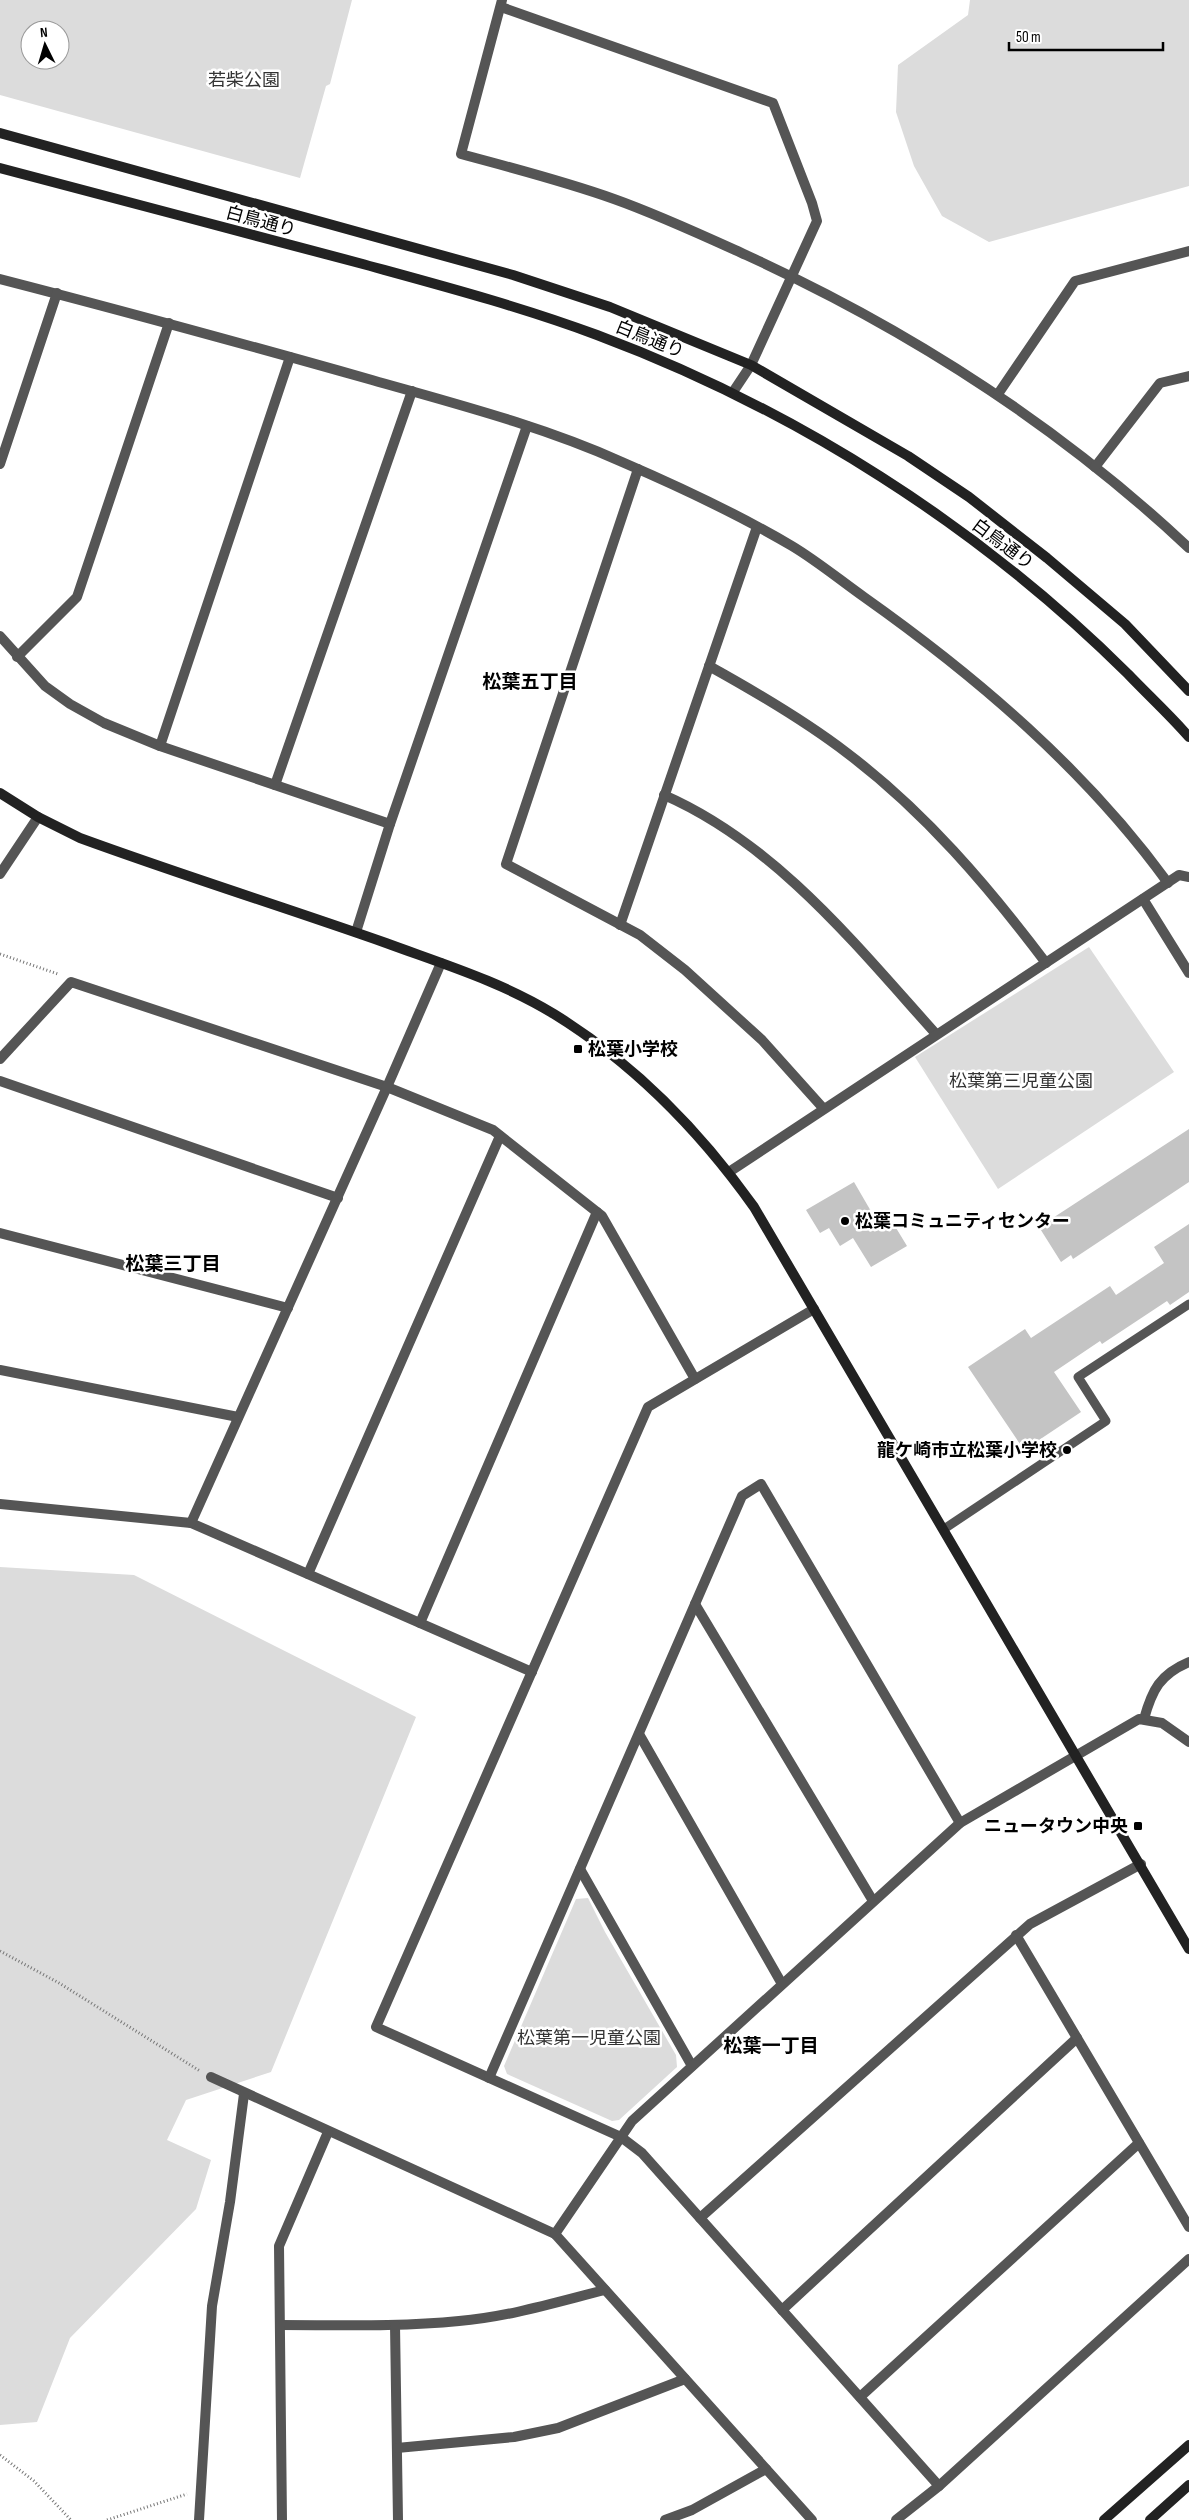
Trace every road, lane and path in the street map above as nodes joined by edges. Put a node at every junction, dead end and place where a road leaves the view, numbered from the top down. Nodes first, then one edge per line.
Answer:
1 (501, 3) edge
2 (0, 133) edge
3 (0, 168) edge
4 (1189, 251) edge
5 (793, 276) junction
6 (0, 279) edge
7 (57, 293) junction
8 (169, 323) junction
9 (290, 357) junction
10 (751, 365) junction
11 (1189, 376) edge
12 (412, 391) junction
13 (734, 392) junction
14 (998, 394) junction
15 (527, 426) junction
16 (0, 464) edge
17 (1095, 467) junction
18 (638, 469) junction
19 (757, 527) junction
20 (1188, 546) edge
21 (0, 636) edge
22 (17, 657) junction
23 (709, 666) junction
24 (1189, 691) edge
25 (1189, 737) edge
26 (160, 746) junction
27 (275, 785) junction
28 (0, 793) edge
29 (664, 795) junction
30 (38, 817) junction
31 (390, 824) junction
32 (0, 874) edge
33 (1189, 877) edge
34 (1168, 883) junction
35 (1143, 899) junction
36 (620, 924) junction
37 (356, 932) junction
38 (0, 954) edge
39 (441, 963) junction
40 (1046, 963) junction
41 (1189, 973) edge
42 (71, 982) junction
43 (936, 1034) junction
44 (0, 1059) edge
45 (0, 1081) edge
46 (387, 1088) junction
47 (822, 1108) junction
48 (500, 1136) junction
49 (729, 1172) junction
50 (338, 1198) junction
51 (597, 1212) junction
52 (0, 1233) edge
53 (1189, 1304) edge
54 (288, 1308) junction
55 (814, 1309) junction
56 (0, 1370) edge
57 (695, 1379) junction
58 (238, 1417) junction
59 (0, 1504) edge
60 (191, 1523) junction
61 (944, 1529) junction
62 (308, 1574) junction
63 (695, 1604) junction
64 (420, 1623) junction
65 (1189, 1662) edge
66 (532, 1672) junction
67 (1144, 1719) junction
68 (639, 1734) junction
69 (1189, 1742) edge
70 (1077, 1754) junction
71 (960, 1822) junction
72 (1141, 1864) junction
73 (580, 1869) junction
74 (873, 1901) junction
75 (1016, 1935) junction
76 (1189, 1949) edge
77 (0, 1951) edge
78 (782, 1984) junction
79 (1077, 2038) junction
80 (692, 2066) junction
81 (211, 2077) joint
82 (489, 2078) junction
83 (244, 2094) junction
84 (328, 2132) junction
85 (621, 2137) junction
86 (1139, 2143) junction
87 (700, 2218) junction
88 (1189, 2227) edge
89 (555, 2234) junction
90 (1189, 2259) edge
91 (605, 2290) junction
92 (782, 2310) junction
93 (280, 2324) junction
94 (394, 2325) junction
95 (685, 2379) junction
96 (860, 2397) junction
97 (1189, 2445) edge
98 (397, 2448) junction
99 (0, 2454) edge
100 (766, 2469) junction
101 (1189, 2485) edge
102 (939, 2486) junction
103 (200, 2490) junction
104 (71, 2520) edge
105 (107, 2520) edge
106 (199, 2520) edge
107 (282, 2520) edge
108 (398, 2520) edge
109 (665, 2520) edge
110 (812, 2520) edge
111 (896, 2520) edge
112 (1104, 2520) edge
113 (1150, 2520) edge

1 - 5 street
1 - 5 street
2 - 10 main road, 白鳥通り
3 - 13 main road, 白鳥通り
4 - 14 street
5 - 10 street
5 - 14 street
6 - 7 street
7 - 8 street
7 - 16 street
8 - 9 street
8 - 22 street
9 - 12 street
9 - 26 street
10 - 13 street
10 - 24 main road, 白鳥通り
11 - 17 street
12 - 15 street
12 - 27 street
13 - 25 main road, 白鳥通り
14 - 17 street
15 - 18 street
15 - 31 street
17 - 20 street
18 - 19 street
18 - 36 street
19 - 23 street
19 - 34 street
21 - 22 street
22 - 26 street
23 - 29 street
23 - 40 street
26 - 27 street
27 - 31 street
28 - 30 main road
29 - 36 street
29 - 43 street
30 - 32 street
30 - 37 main road
31 - 37 street
33 - 34 street
34 - 35 street
35 - 40 street
35 - 41 street
36 - 47 street
37 - 39 main road
38 - 42 path
39 - 46 street
39 - 49 main road
40 - 43 street
42 - 44 street
42 - 46 street
43 - 47 street
45 - 50 street
46 - 48 street
46 - 50 street
47 - 49 street
48 - 51 street
48 - 62 street
49 - 55 main road
50 - 54 street
51 - 57 street
51 - 64 street
52 - 54 street
53 - 61 lane
54 - 58 street
55 - 57 street
55 - 61 main road
56 - 58 street
57 - 66 street
58 - 60 street
59 - 60 street
60 - 62 street
61 - 70 main road
62 - 64 street
63 - 68 street
63 - 71 street
63 - 74 street
64 - 66 street
65 - 67 street
66 - 82 street
67 - 69 street
67 - 70 street
68 - 73 street
68 - 78 street
70 - 71 street
70 - 72 main road
71 - 74 street
72 - 75 street
72 - 76 main road
73 - 80 street
73 - 82 street
74 - 78 street
75 - 79 street
75 - 87 street
77 - 81 path
78 - 80 street
79 - 86 street
79 - 92 street
80 - 85 street
81 - 83 street
82 - 85 street
83 - 84 street
83 - 103 street
84 - 89 street
84 - 93 street
85 - 87 street
85 - 89 street
86 - 88 street
86 - 96 street
87 - 92 street
89 - 91 street
90 - 102 street
91 - 94 street
91 - 95 street
92 - 96 street
93 - 94 street
93 - 107 street
94 - 98 street
95 - 98 street
95 - 100 street
96 - 102 street
97 - 112 main road
98 - 108 street
99 - 104 path
100 - 109 street
100 - 110 street
101 - 113 main road
102 - 111 street
103 - 105 path
103 - 106 street

